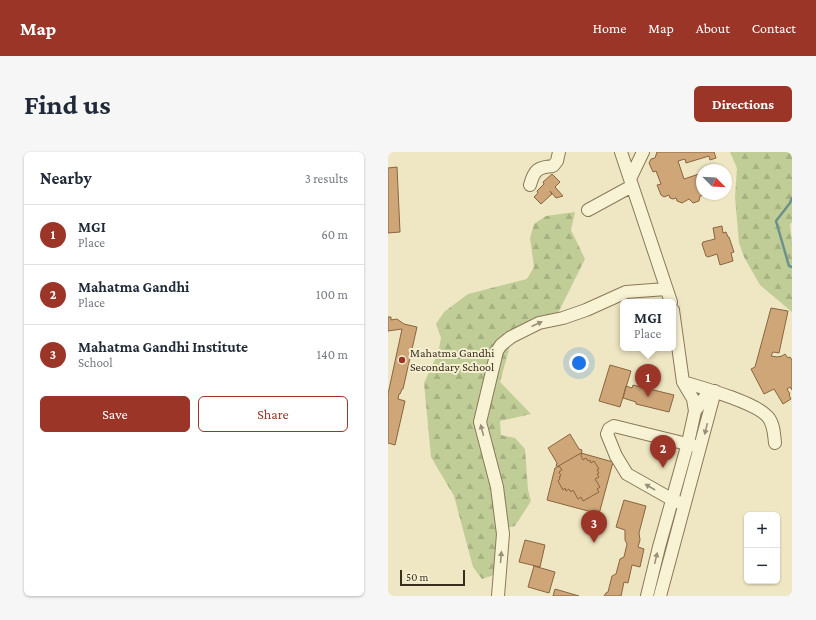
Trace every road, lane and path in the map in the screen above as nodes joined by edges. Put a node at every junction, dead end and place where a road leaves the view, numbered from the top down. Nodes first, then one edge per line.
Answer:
1 (559, 152) edge
2 (621, 152) edge
3 (643, 152) edge
4 (631, 182) junction
5 (530, 184) dead end
6 (588, 210) dead end
7 (666, 288) junction
8 (670, 299) edge
9 (676, 332) edge
10 (683, 382) junction
11 (715, 391) junction
12 (695, 411) junction
13 (775, 442) dead end
14 (688, 443) junction
15 (701, 448) junction
16 (673, 500) junction
17 (685, 504) junction
18 (498, 596) edge
19 (647, 596) edge
20 (660, 596) edge

1 - 5 lane
2 - 4 lane
3 - 4 lane
4 - 6 lane
4 - 7 lane
7 - 8 lane
18 -> 7 lane
9 - 10 lane
10 - 11 lane
10 - 12 lane
11 - 12 lane
11 - 13 lane
11 -> 15 lane
12 - 14 lane
14 - 15 lane
14 - 16 lane
16 -> 14 lane
15 - 17 lane
16 - 17 lane
19 -> 16 lane
17 - 20 lane

